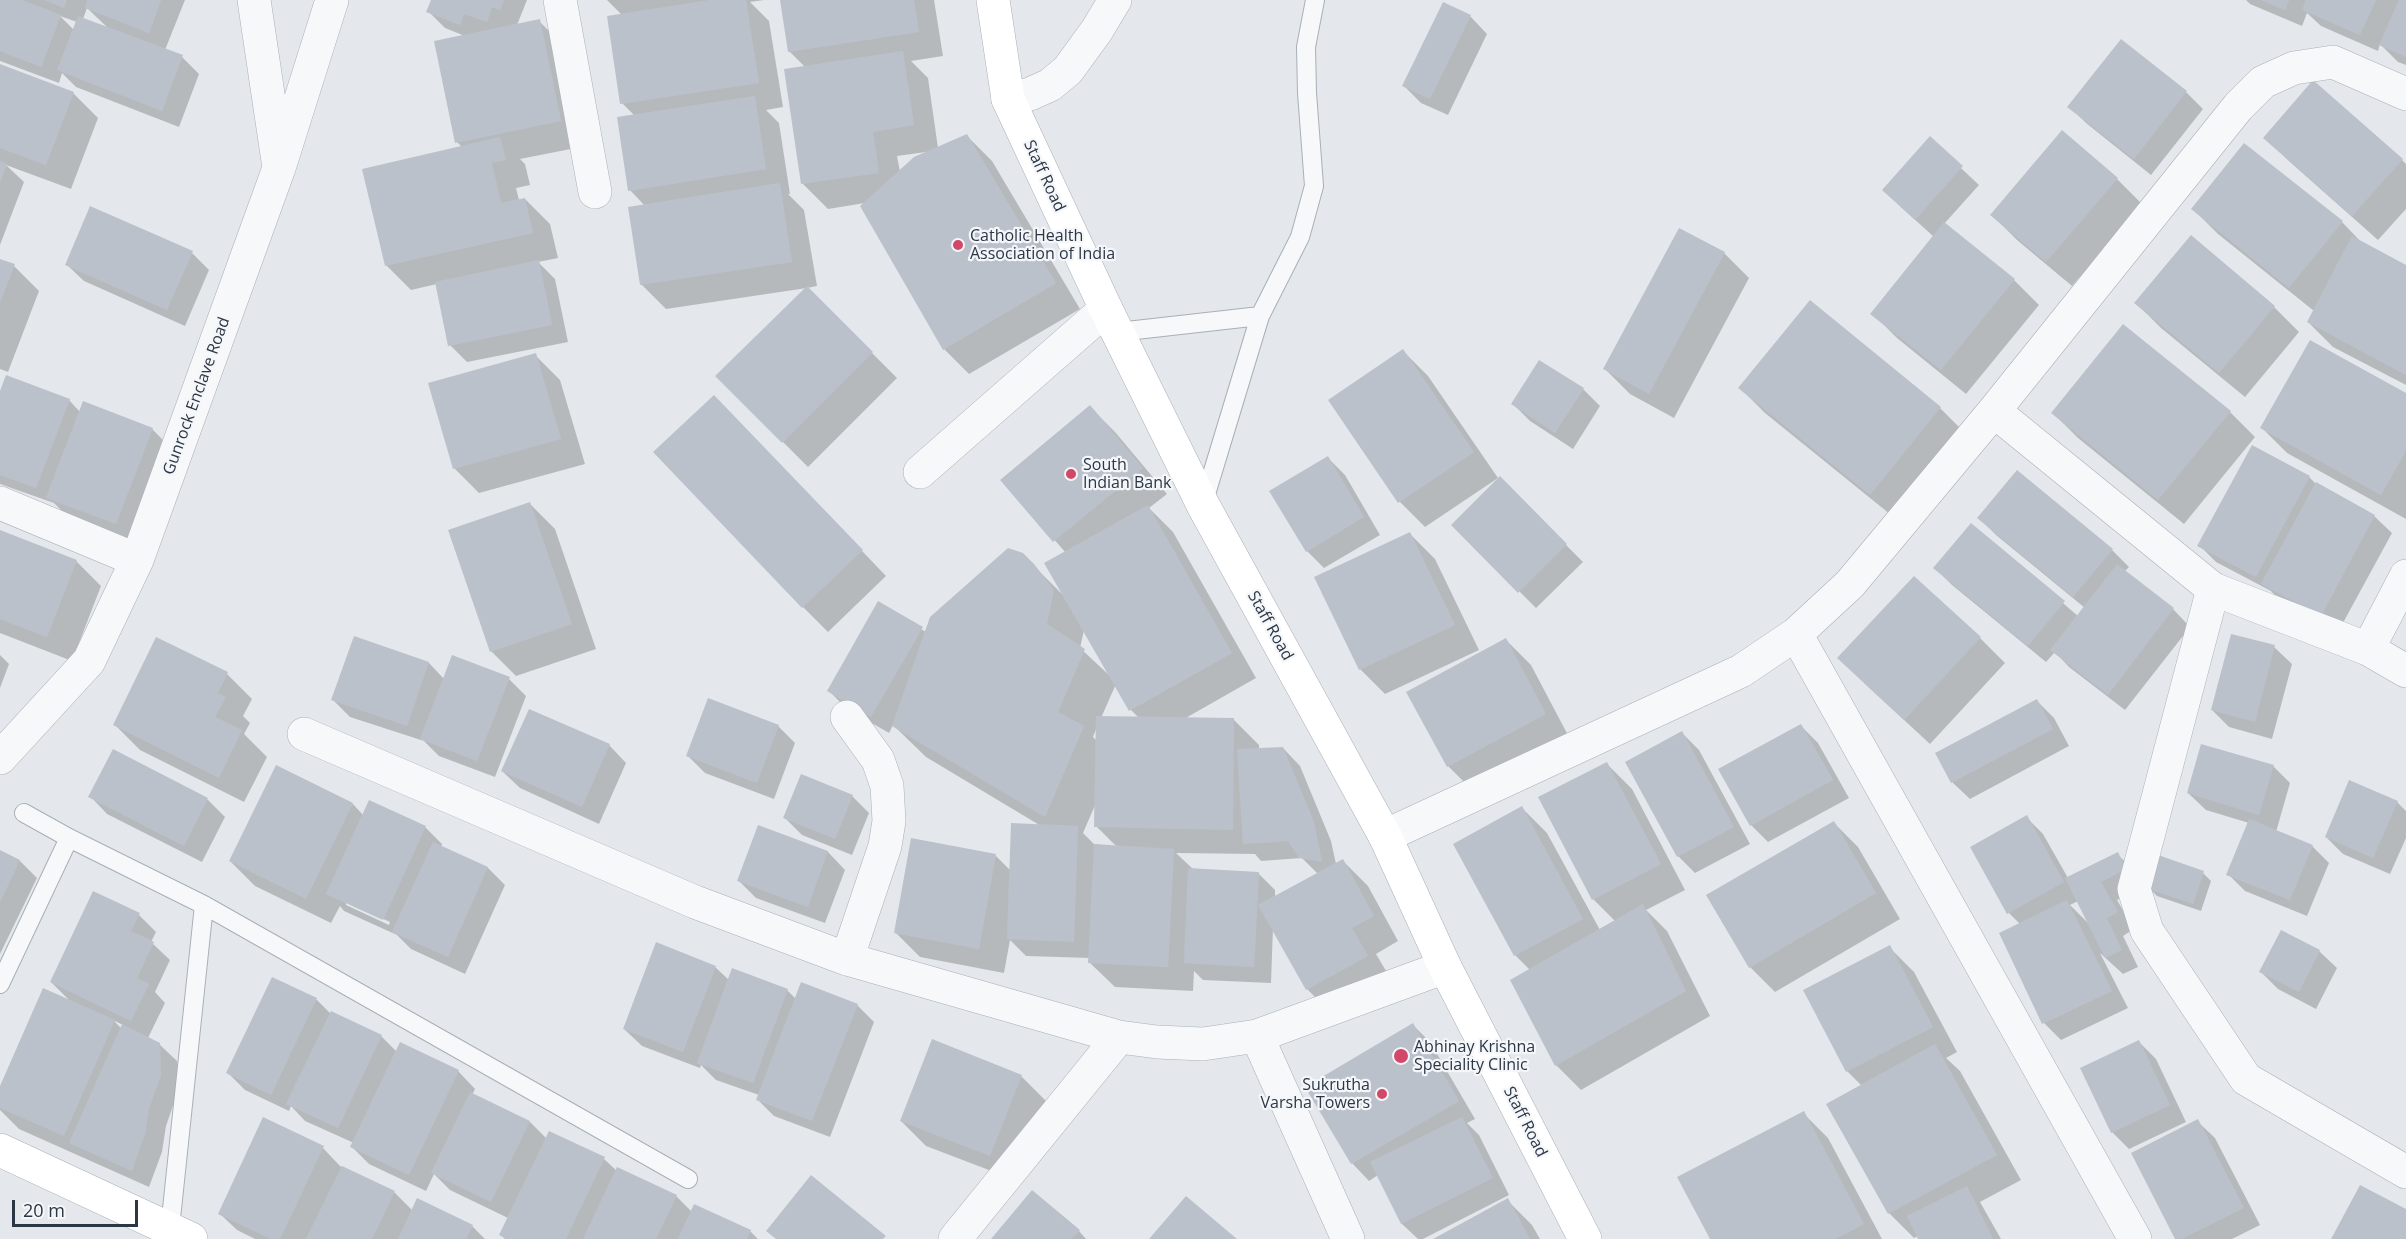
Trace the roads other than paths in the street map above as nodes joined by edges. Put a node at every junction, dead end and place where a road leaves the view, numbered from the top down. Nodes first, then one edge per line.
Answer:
1 (254, 0) edge
2 (332, 0) edge
3 (560, 0) edge
4 (993, 0) edge
5 (1115, 0) edge
6 (1314, 0) edge
7 (2406, 94) edge
8 (1008, 99) junction
9 (279, 168) junction
10 (595, 192) dead end
11 (1260, 316) junction
12 (1112, 321) junction
13 (1995, 411) junction
14 (920, 472) dead end
15 (0, 503) edge
16 (1203, 505) junction
17 (137, 560) junction
18 (2406, 576) edge
19 (2213, 589) junction
20 (1796, 634) junction
21 (2368, 649) junction
22 (2406, 671) edge
23 (847, 717) dead end
24 (304, 734) dead end
25 (0, 758) edge
26 (24, 813) dead end
27 (1385, 836) junction
28 (69, 838) junction
29 (204, 905) junction
30 (847, 959) junction
31 (1445, 967) junction
32 (0, 984) edge
33 (1257, 1036) junction
34 (1119, 1037) junction
35 (0, 1150) edge
36 (2406, 1172) edge
37 (688, 1179) dead end
38 (177, 1235) edge
39 (955, 1239) edge
40 (1348, 1239) edge
41 (1585, 1239) edge
42 (2135, 1239) edge

1 - 9 street
2 - 9 street, Gunrock Enclave Road
3 - 10 street
4 - 8 main road, Staff Road
5 - 8 street
6 - 11 lane
7 - 13 street
8 - 12 main road, Staff Road
9 - 17 street, Gunrock Enclave Road
11 - 12 lane
11 - 16 lane
12 - 14 street
12 - 16 main road, Staff Road
13 - 19 street
13 - 20 street
15 - 17 street
16 - 27 main road, Staff Road
17 - 25 street, Gunrock Enclave Road
18 - 21 street
19 - 21 street
19 - 36 street
20 - 27 street
20 - 42 street
21 - 22 street
23 - 30 street
24 - 30 street
26 - 28 lane
27 - 31 main road, Staff Road
28 - 29 lane
28 - 32 lane
29 - 37 lane
29 - 38 lane
30 - 34 street
31 - 33 street
31 - 41 main road, Staff Road
33 - 34 street
33 - 40 street
34 - 39 street
35 - 38 main road

